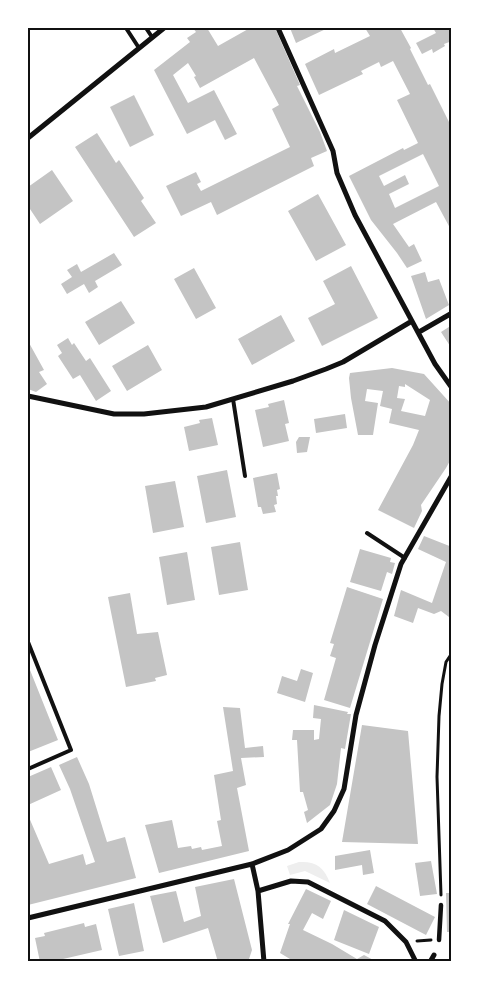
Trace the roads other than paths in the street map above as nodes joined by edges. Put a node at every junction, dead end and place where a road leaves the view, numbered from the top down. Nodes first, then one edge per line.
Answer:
1 (126, 28) edge
2 (146, 28) edge
3 (164, 28) edge
4 (278, 28) edge
5 (152, 37) junction
6 (139, 48) junction
7 (28, 138) edge
8 (452, 313) edge
9 (412, 321) junction
10 (418, 332) junction
11 (452, 388) edge
12 (28, 396) edge
13 (233, 399) junction
14 (452, 475) edge
15 (245, 476) dead end
16 (367, 533) dead end
17 (405, 558) junction
18 (28, 642) edge
19 (28, 769) edge
20 (252, 864) junction
21 (258, 891) junction
22 (441, 905) road end
23 (28, 918) edge
24 (439, 940) road end
25 (434, 955) dead end
26 (264, 962) edge
27 (416, 962) edge
28 (430, 962) edge

1 - 6 lane
2 - 5 lane
3 - 5 street
4 - 9 street
5 - 6 street
6 - 7 street
8 - 10 street
9 - 10 street
9 - 13 street
10 - 11 street
12 - 13 street
13 - 15 lane
14 - 17 street
16 - 17 lane
17 - 20 street
18 - 19 lane
20 - 21 street
20 - 23 street
21 - 26 street
21 - 27 street
22 - 24 street
25 - 28 street

